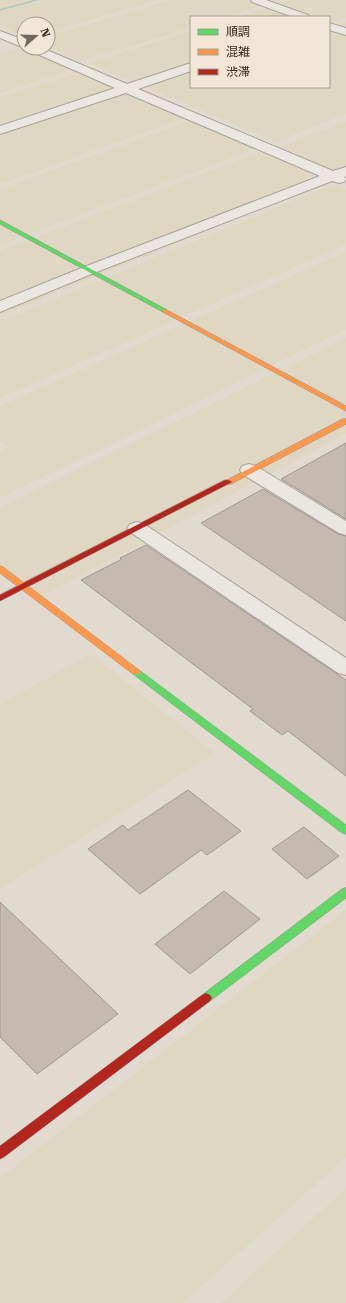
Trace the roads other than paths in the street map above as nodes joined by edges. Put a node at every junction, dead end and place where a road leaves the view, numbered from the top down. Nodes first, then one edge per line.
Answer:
1 (256, 0) edge
2 (301, 16) edge
3 (340, 18) dead end
4 (330, 21) edge
5 (330, 26) edge
6 (346, 32) edge
7 (0, 34) edge
8 (16, 41) edge
9 (51, 56) edge
10 (190, 67) edge
11 (127, 89) junction
12 (0, 130) edge
13 (342, 176) edge
14 (0, 222) edge
15 (89, 270) junction
16 (0, 307) edge
17 (346, 409) edge
18 (346, 421) edge
19 (249, 470) junction
20 (137, 528) junction
21 (346, 529) edge
22 (0, 569) edge
23 (22, 586) junction
24 (0, 598) edge
25 (346, 668) edge
26 (346, 830) edge
27 (346, 892) edge
28 (0, 1153) edge

1 - 2 street
3 - 4 street
5 - 6 street
7 - 8 street
9 - 11 street
10 - 11 street
11 - 12 street
11 - 13 street
13 - 15 street
14 - 15 street
15 - 16 street
15 - 17 street
18 - 19 street
19 - 20 street
19 - 21 street
20 - 23 street
20 - 25 street
22 - 23 street
23 - 24 street
23 - 26 street
27 - 28 street

